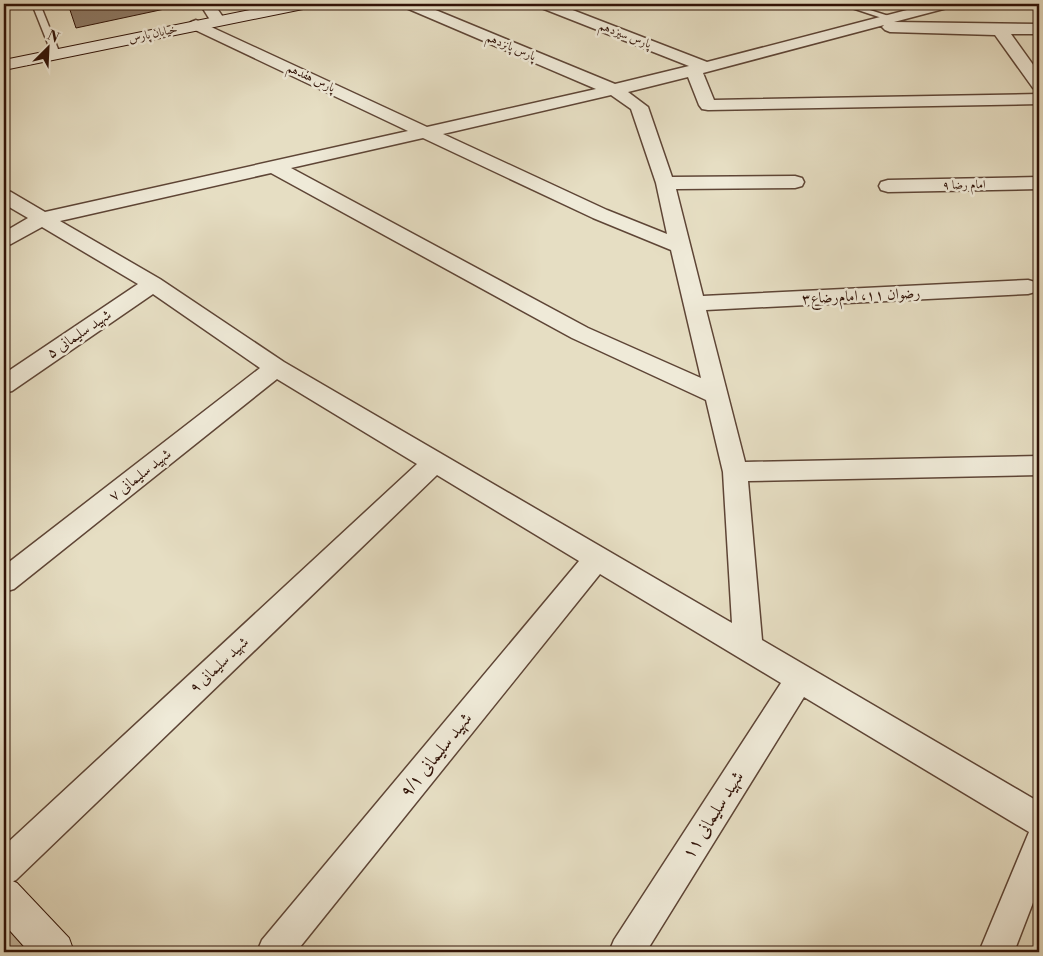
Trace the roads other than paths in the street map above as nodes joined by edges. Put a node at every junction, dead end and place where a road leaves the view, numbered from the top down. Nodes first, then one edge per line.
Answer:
1 (36, 4) edge
2 (207, 4) edge
3 (303, 4) edge
4 (409, 4) edge
5 (544, 4) edge
6 (844, 4) edge
7 (946, 4) edge
8 (891, 18) junction
9 (217, 20) junction
10 (196, 25) junction
11 (862, 26) junction
12 (1000, 30) junction
13 (1039, 30) edge
14 (56, 54) junction
15 (4, 65) edge
16 (700, 69) junction
17 (1039, 84) edge
18 (614, 90) junction
19 (1039, 99) edge
20 (426, 132) junction
21 (273, 166) junction
22 (796, 182) dead end
23 (665, 183) junction
24 (1039, 183) edge
25 (888, 186) dead end
26 (4, 196) edge
27 (41, 219) junction
28 (4, 240) edge
29 (680, 246) junction
30 (153, 284) junction
31 (1028, 288) dead end
32 (694, 304) junction
33 (276, 368) junction
34 (4, 384) edge
35 (716, 395) junction
36 (435, 462) junction
37 (1027, 465) edge
38 (735, 472) junction
39 (597, 558) junction
40 (4, 582) edge
41 (748, 648) junction
42 (800, 678) junction
43 (1039, 820) edge
44 (1039, 844) edge
45 (4, 868) edge
46 (4, 896) edge
47 (55, 952) edge
48 (274, 952) edge
49 (626, 952) edge
50 (997, 952) edge

1 - 14 lane
2 - 9 street
3 - 9 main road, خیابان پارس
4 - 18 street, پارس‌ پانزدهم
5 - 16 street, پارس‌ سیزدهم
6 - 8 lane
7 - 8 street
8 - 11 street
9 - 10 main road, خیابان پارس
10 - 14 main road, خیابان پارس
10 - 20 street, پارس‌ هفدهم
11 - 12 street
11 - 16 street
12 - 13 street
12 - 17 street
14 - 15 main road, خیابان پارس
16 - 18 street
16 - 19 street
18 - 20 street
18 - 23 street, پارس‌ پانزدهم
20 - 21 street
20 - 29 street, پارس‌ هفدهم
21 - 27 street
21 - 35 street
22 - 23 street
23 - 29 street, پارس‌ پانزدهم
24 - 25 street, امام رضا ۹
26 - 27 street
27 - 28 street
27 - 30 street
29 - 32 street, پارس‌ پانزدهم
30 - 33 street
30 - 34 street, شهید سلیمانی ۵
31 - 32 street, رضوان ۱۱، امام‌رضا‌ع‌۳
32 - 35 street, پارس‌ پانزدهم
33 - 36 street
33 - 40 street, شهید سلیمانی ۷
35 - 38 street, پارس‌ پانزدهم
36 - 39 street
36 - 45 street, شهید سلیمانی ۹
37 - 38 street
38 - 41 street, پارس‌ پانزدهم
39 - 41 street
39 - 48 street, شهید سلیمانی ۹/۱
41 - 42 street
42 - 43 street
42 - 49 street, شهید سلیمانی ۱۱
44 - 50 street
46 - 47 main road

